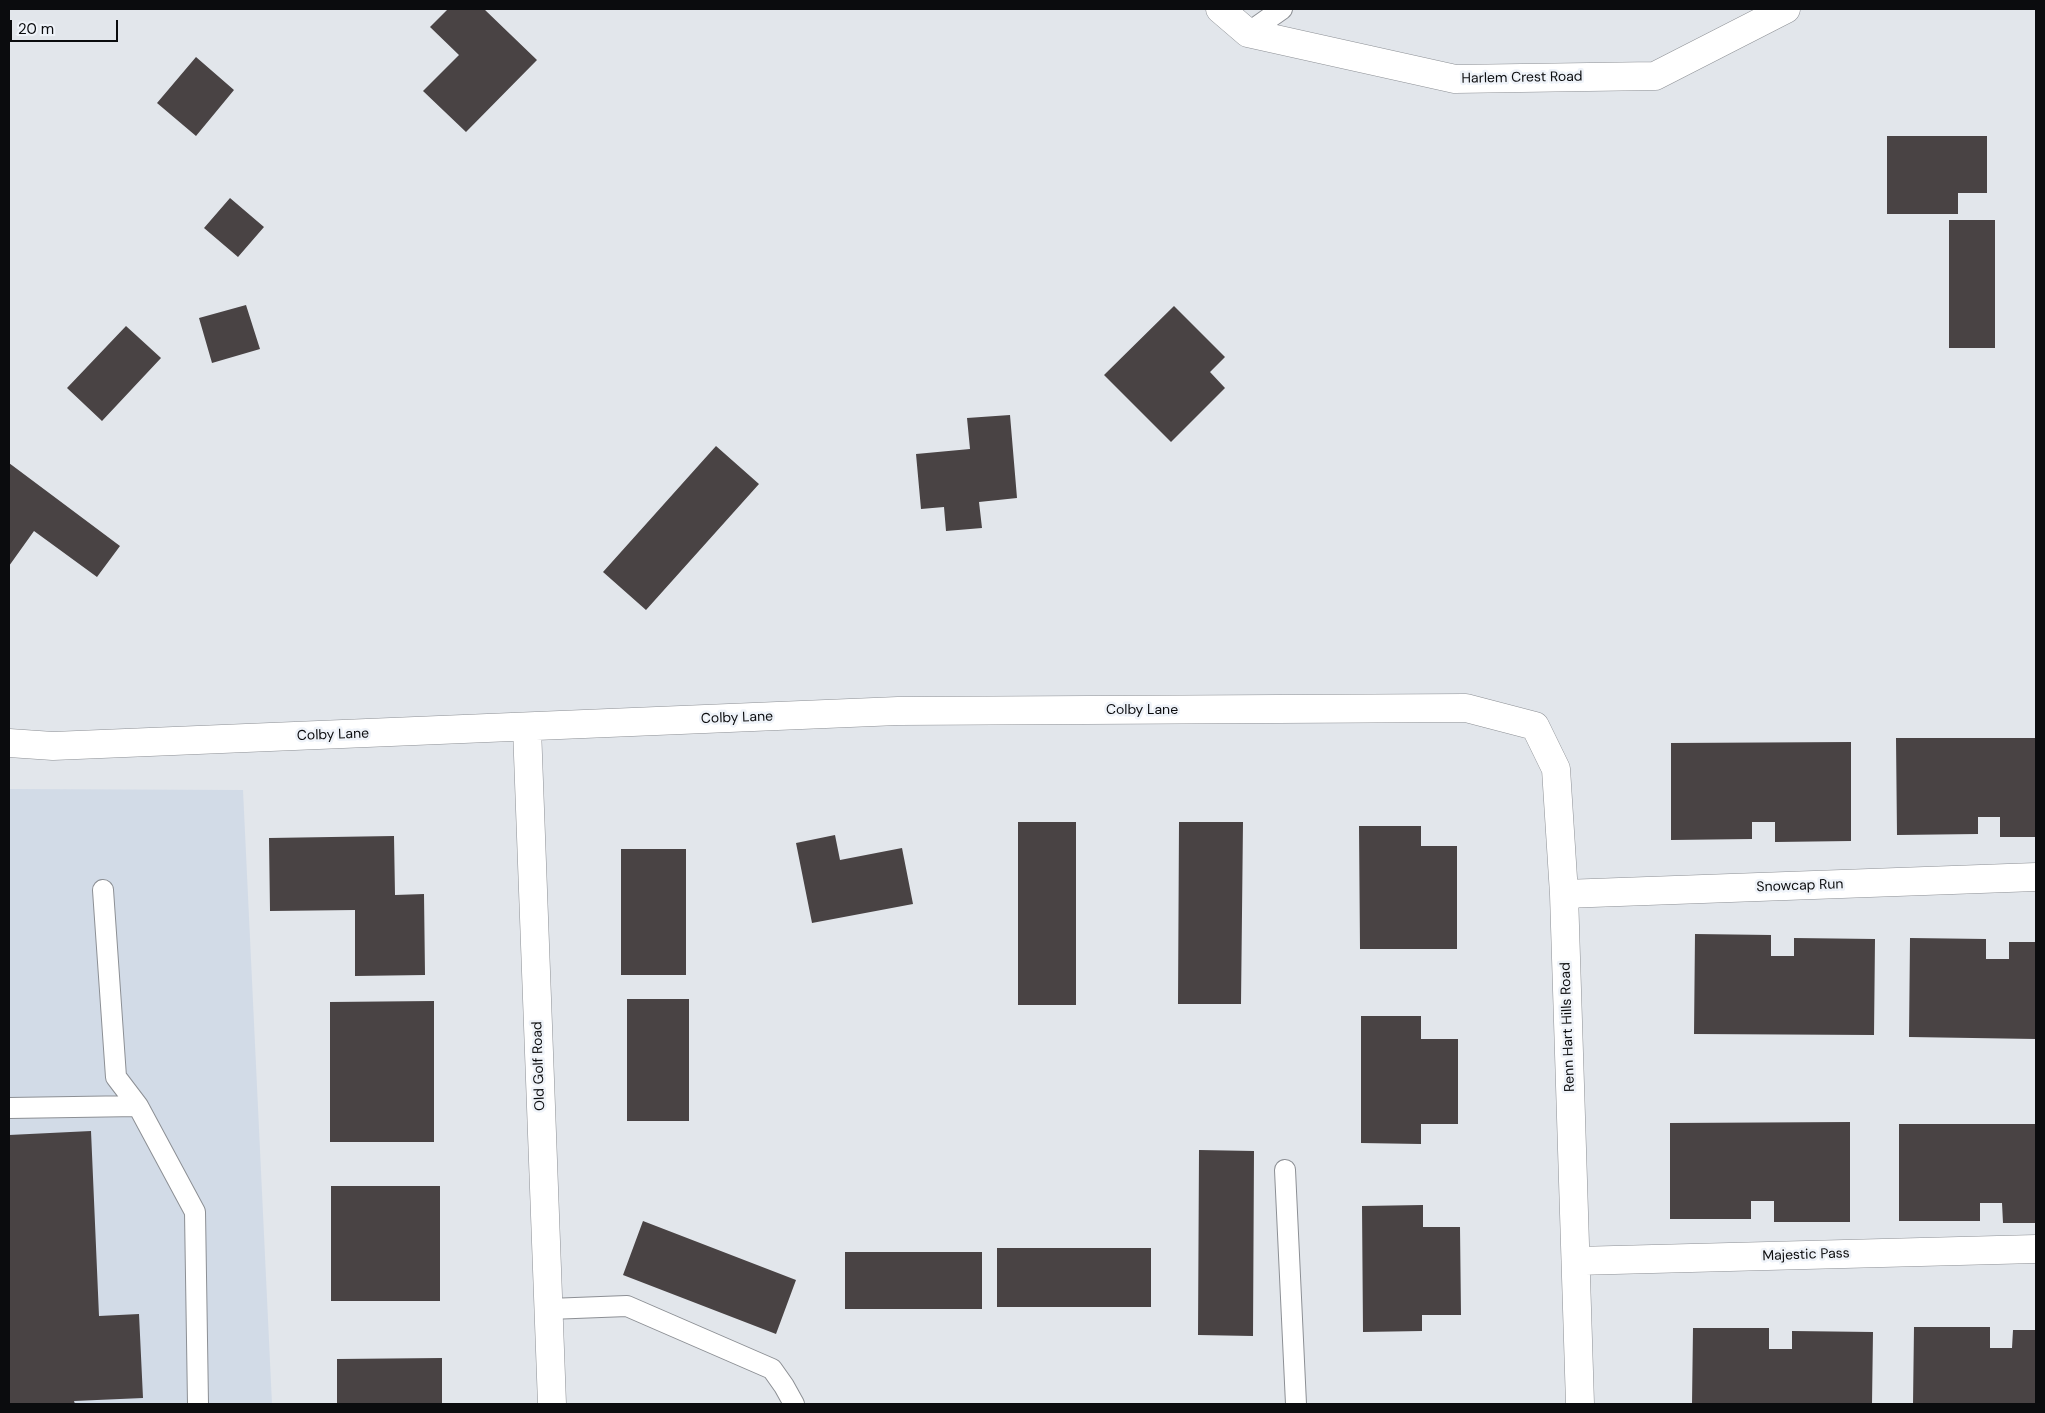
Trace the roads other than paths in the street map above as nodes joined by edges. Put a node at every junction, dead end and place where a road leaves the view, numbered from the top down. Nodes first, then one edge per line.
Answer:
1 (1220, 9) edge
2 (1282, 9) edge
3 (1786, 9) edge
4 (1248, 33) junction
5 (1466, 708) joint
6 (526, 728) junction
7 (9, 743) edge
8 (2036, 877) edge
9 (103, 890) dead end
10 (1564, 894) junction
11 (138, 1106) junction
12 (9, 1108) edge
13 (1285, 1170) dead end
14 (2036, 1249) edge
15 (1576, 1261) junction
16 (549, 1309) junction
17 (198, 1404) edge
18 (552, 1404) edge
19 (794, 1404) edge
20 (1296, 1404) edge
21 (1580, 1404) edge

1 - 4 street
2 - 4 lane
3 - 4 street, Harlem Crest Road
5 - 6 street, Colby Lane
5 - 10 street, Renn Hart Hills Road
6 - 7 street, Colby Lane
6 - 16 street, Old Golf Road
8 - 10 street, Snowcap Run
9 - 11 lane
10 - 15 street, Renn Hart Hills Road
11 - 12 lane
11 - 17 lane
13 - 20 lane
14 - 15 street, Majestic Pass
15 - 21 street, Renn Hart Hills Road
16 - 18 street, Old Golf Road
16 - 19 lane

